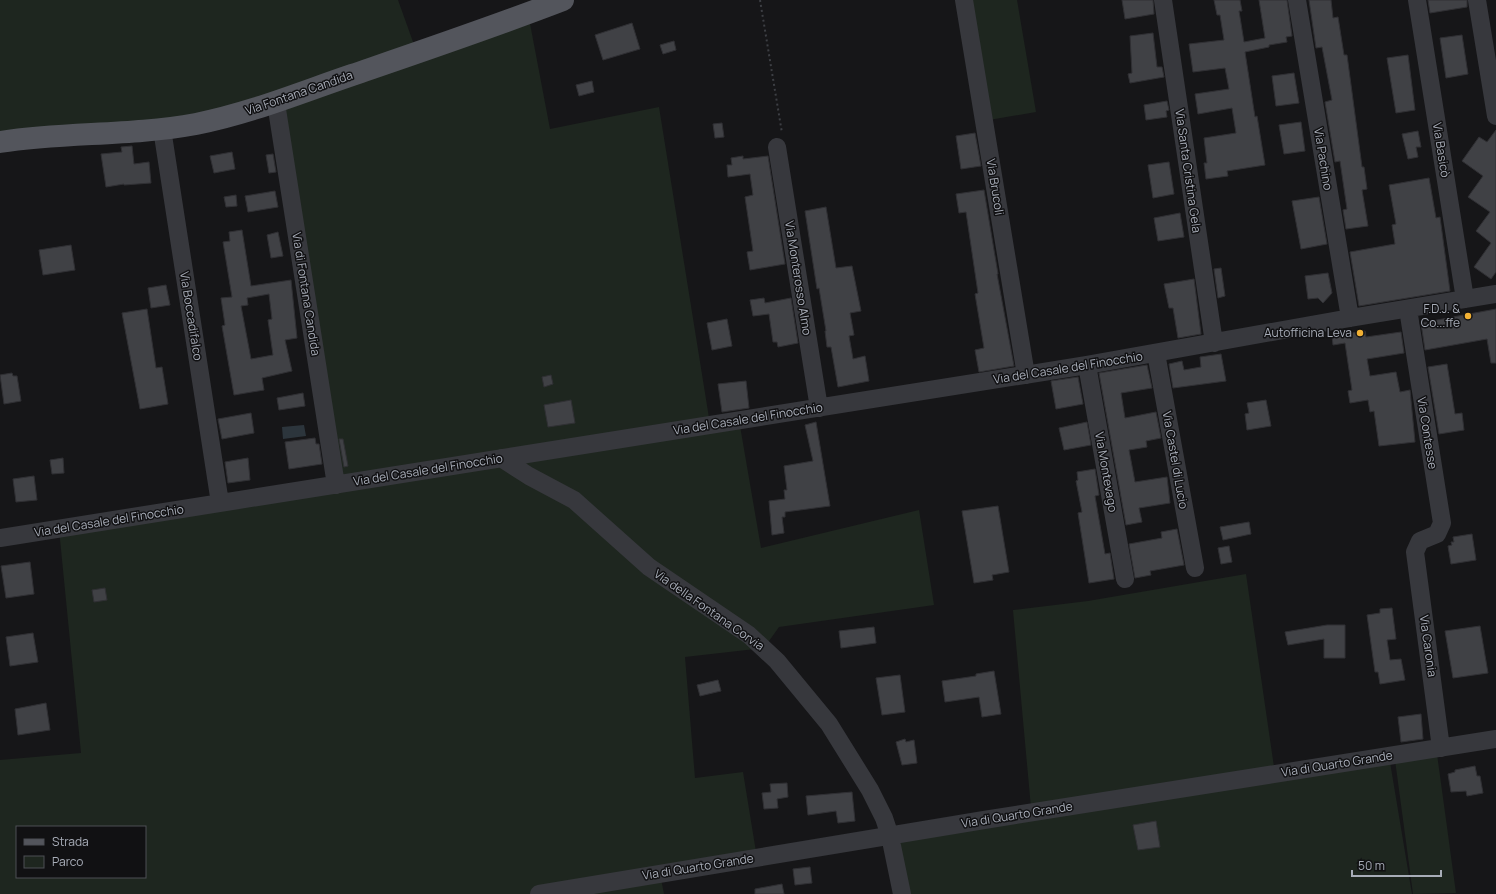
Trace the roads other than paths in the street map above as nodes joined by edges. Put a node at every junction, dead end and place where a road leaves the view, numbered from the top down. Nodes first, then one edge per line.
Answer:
1 (562, 0) edge
2 (964, 0) edge
3 (1163, 0) edge
4 (1297, 0) edge
5 (1417, 0) edge
6 (1477, 0) edge
7 (528, 7) edge
8 (276, 103) junction
9 (1496, 116) edge
10 (162, 129) junction
11 (0, 142) edge
12 (777, 147) road end
13 (1496, 294) edge
14 (1465, 299) junction
15 (1408, 309) junction
16 (1350, 318) junction
17 (1214, 343) junction
18 (1156, 353) junction
19 (1087, 365) junction
20 (1026, 375) junction
21 (819, 408) junction
22 (501, 458) junction
23 (336, 485) junction
24 (220, 503) junction
25 (0, 538) edge
26 (1418, 544) joint
27 (1195, 568) dead end
28 (1125, 579) dead end
29 (1496, 739) edge
30 (1441, 748) junction
31 (890, 836) junction
32 (539, 894) edge
33 (902, 894) edge

1 - 7 main road, Via Fontana Candida
2 - 20 street, Via Brucoli
3 - 17 street, Via Santa Cristina Gela
4 - 16 street, Via Pachino
5 - 14 street, Via Basicò
6 - 9 street
7 - 8 main road, Via Fontana Candida
8 - 10 main road, Via Fontana Candida
8 - 23 street, Via di Fontana Candida
10 - 11 main road, Via Fontana Candida
10 - 24 street, Via Boccadifalco
12 - 21 street, Via Monterosso Almo
13 - 14 street, Via del Casale del Finocchio
14 - 15 street, Via del Casale del Finocchio
15 - 16 street, Via del Casale del Finocchio
15 - 26 street, Via Contesse
16 - 17 street, Via del Casale del Finocchio
17 - 18 street, Via del Casale del Finocchio
18 - 19 street, Via del Casale del Finocchio
18 - 27 street, Via Castel di Lucio
19 - 20 street, Via del Casale del Finocchio
19 - 28 street, Via Montevago
20 - 21 street, Via del Casale del Finocchio
21 - 22 street, Via del Casale del Finocchio
22 - 23 street, Via del Casale del Finocchio
22 - 31 street, Via della Fontana Corvia
23 - 24 street, Via del Casale del Finocchio
24 - 25 street, Via del Casale del Finocchio
26 - 30 street, Via Caronia
29 - 30 street, Via di Quarto Grande
30 - 31 street, Via di Quarto Grande
31 - 32 street, Via di Quarto Grande
31 - 33 street, Via della Fontana Corvia

